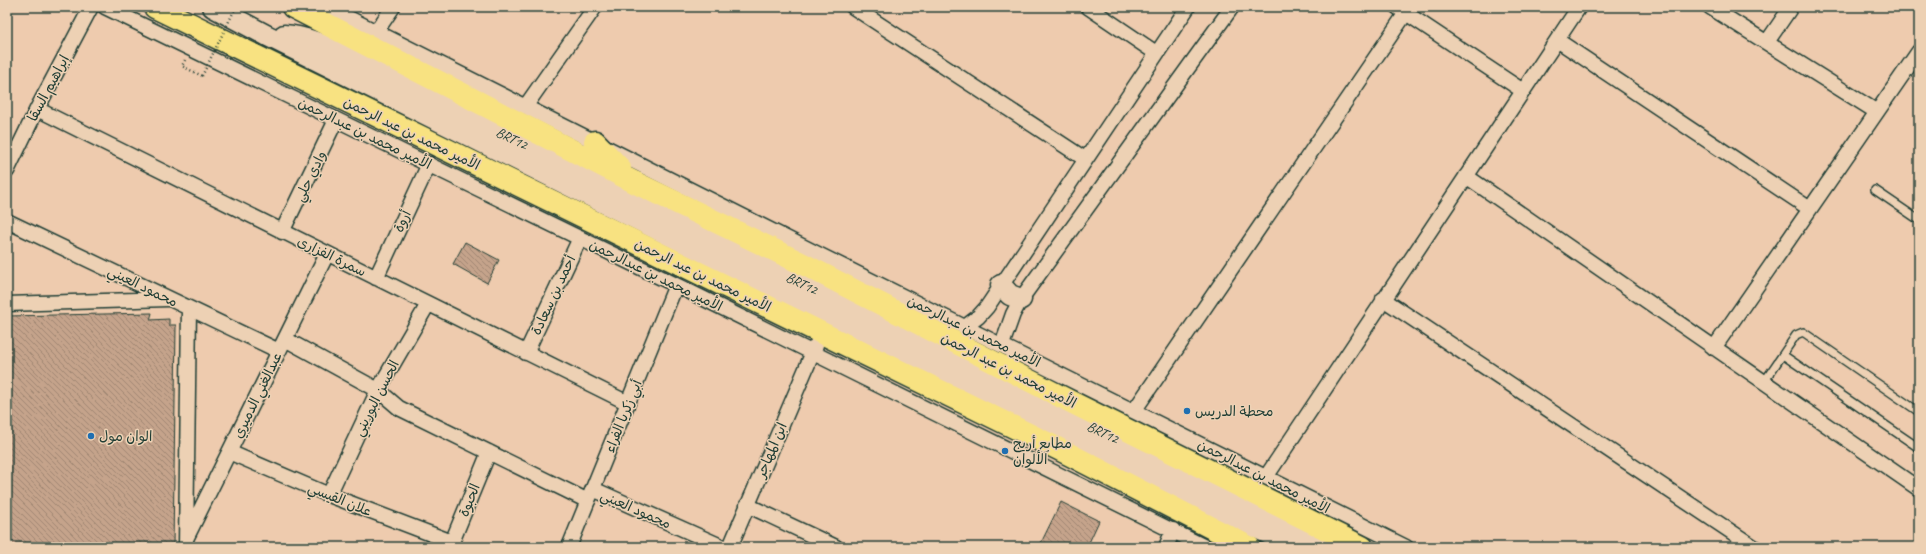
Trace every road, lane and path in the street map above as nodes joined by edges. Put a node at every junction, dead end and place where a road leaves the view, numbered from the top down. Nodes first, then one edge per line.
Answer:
1 (91, 7) edge
2 (105, 7) edge
3 (155, 7) edge
4 (213, 7) edge
5 (236, 7) edge
6 (293, 7) edge
7 (393, 7) edge
8 (595, 7) edge
9 (852, 7) edge
10 (1088, 7) edge
11 (1188, 7) edge
12 (1232, 7) edge
13 (1579, 7) edge
14 (1710, 7) edge
15 (1791, 7) edge
16 (335, 9) edge
17 (1405, 9) edge
18 (376, 32) junction
19 (266, 35) junction
20 (1557, 40) junction
21 (1766, 42) junction
22 (1919, 51) edge
23 (1156, 53) junction
24 (191, 63) dead end
25 (1914, 68) edge
26 (1523, 91) junction
27 (525, 107) junction
28 (37, 109) junction
29 (1877, 112) junction
30 (336, 120) junction
31 (595, 142) junction
32 (1085, 159) junction
33 (429, 164) junction
34 (7, 171) edge
35 (1466, 176) junction
36 (634, 182) junction
37 (1875, 190) dead end
38 (1810, 209) junction
39 (1919, 220) edge
40 (7, 221) edge
41 (282, 232) junction
42 (580, 238) junction
43 (327, 254) junction
44 (810, 259) junction
45 (376, 278) junction
46 (676, 285) junction
47 (1001, 285) junction
48 (170, 299) junction
49 (1021, 299) junction
50 (1383, 299) junction
51 (7, 304) edge
52 (428, 304) junction
53 (189, 308) junction
54 (965, 326) junction
55 (821, 333) junction
56 (285, 339) junction
57 (1002, 345) junction
58 (1714, 348) junction
59 (279, 351) junction
60 (526, 353) junction
61 (813, 353) junction
62 (1783, 355) junction
63 (1764, 382) junction
64 (378, 390) junction
65 (628, 403) junction
66 (1134, 411) junction
67 (1919, 412) edge
68 (1919, 448) edge
69 (229, 452) junction
70 (489, 452) junction
71 (1266, 477) junction
72 (1918, 487) edge
73 (590, 495) junction
74 (329, 496) junction
75 (747, 505) junction
76 (1174, 530) junction
77 (187, 542) edge
78 (451, 544) edge
79 (569, 547) edge
80 (723, 547) edge
81 (730, 547) edge
82 (836, 547) edge
83 (1166, 547) edge
84 (1205, 547) edge
85 (1249, 547) edge
86 (1295, 547) edge
87 (1334, 547) edge
88 (1362, 547) edge
89 (1406, 547) edge
90 (1754, 547) edge

1 - 28 street, إبراهيم السقا
2 - 30 street, الأمير محمد بن عبدالرحمن
3 - 55 main road, الأمير محمد بن عبد الرحمن
4 - 19 main road, BRT12
5 - 24 path, bridge
6 - 36 main road, الأمير محمد بن عبد الرحمن
7 - 18 street
8 - 27 street
9 - 32 street
10 - 23 street
11 - 23 street
12 - 49 street
13 - 20 street
14 - 21 street
15 - 21 street
16 - 18 street, الأمير محمد بن عبدالرحمن
17 - 26 street
17 - 66 street
18 - 27 street, الأمير محمد بن عبدالرحمن
19 - 86 main road, BRT12
19 - 87 main road, BRT12
20 - 26 street
20 - 38 street
21 - 29 street
22 - 25 street
23 - 32 street
25 - 29 street
26 - 35 street
27 - 31 street, الأمير محمد بن عبدالرحمن
28 - 34 street, إبراهيم السقا
28 - 41 street, سمرة الفزارى
29 - 38 street
30 - 33 street, الأمير محمد بن عبدالرحمن
30 - 41 street, وادي حلي
31 - 36 main road
31 - 44 street, الأمير محمد بن عبدالرحمن
32 - 47 street
33 - 42 street, الأمير محمد بن عبدالرحمن
33 - 45 street, أروة
35 - 50 street
35 - 58 street
36 - 44 main road, الأمير محمد بن عبد الرحمن
37 - 39 lane
38 - 58 street
40 - 48 street, محمود العيني
41 - 43 street, سمرة الفزارى
42 - 46 street, الأمير محمد بن عبدالرحمن
42 - 60 street, أحمد بن سعادة
43 - 45 street, سمرة الفزارى
43 - 56 street, عبدالغني الدميري
44 - 54 street, الأمير محمد بن عبدالرحمن
44 - 88 main road, الأمير محمد بن عبد الرحمن
45 - 52 street, سمرة الفزارى
46 - 61 street, الأمير محمد بن عبدالرحمن
46 - 65 street, أبي زكريا الفراء
47 - 49 main road
47 - 54 street
48 - 51 street
48 - 53 street, محمود العيني
49 - 57 street
50 - 71 street
50 - 90 street
52 - 60 street, سمرة الفزارى
52 - 64 street, الحسن البوريني
53 - 59 street, محمود العيني
53 - 77 street, عبدالغني الدميري
54 - 57 street, الأمير محمد بن عبدالرحمن
55 - 61 street, ابن المهاجر
55 - 85 main road, الأمير محمد بن عبد الرحمن
56 - 59 street, عبدالغني الدميري
56 - 64 street, محمود العيني
57 - 66 street, الأمير محمد بن عبدالرحمن
58 - 63 street
59 - 69 street, عبدالغني الدميري
60 - 65 street, سمرة الفزارى
61 - 75 street, ابن المهاجر
61 - 76 street, الأمير محمد بن عبدالرحمن
62 - 63 lane
62 - 67 lane
62 - 68 lane
63 - 72 street
64 - 70 street, محمود العيني
64 - 74 street, الحسن البوريني
65 - 73 street, أبي زكريا الفراء
66 - 71 street, الأمير محمد بن عبدالرحمن
69 - 74 street, علان القيسي
69 - 77 street, عبدالغني الدميري
70 - 73 street, محمود العيني
70 - 78 street, الحبوة
71 - 89 street, الأمير محمد بن عبدالرحمن
73 - 79 street, أبي زكريا الفراء
73 - 80 street, محمود العيني
74 - 78 street, علان القيسي
75 - 81 street, ابن المهاجر
75 - 82 street
76 - 83 street
76 - 84 street, الأمير محمد بن عبدالرحمن

